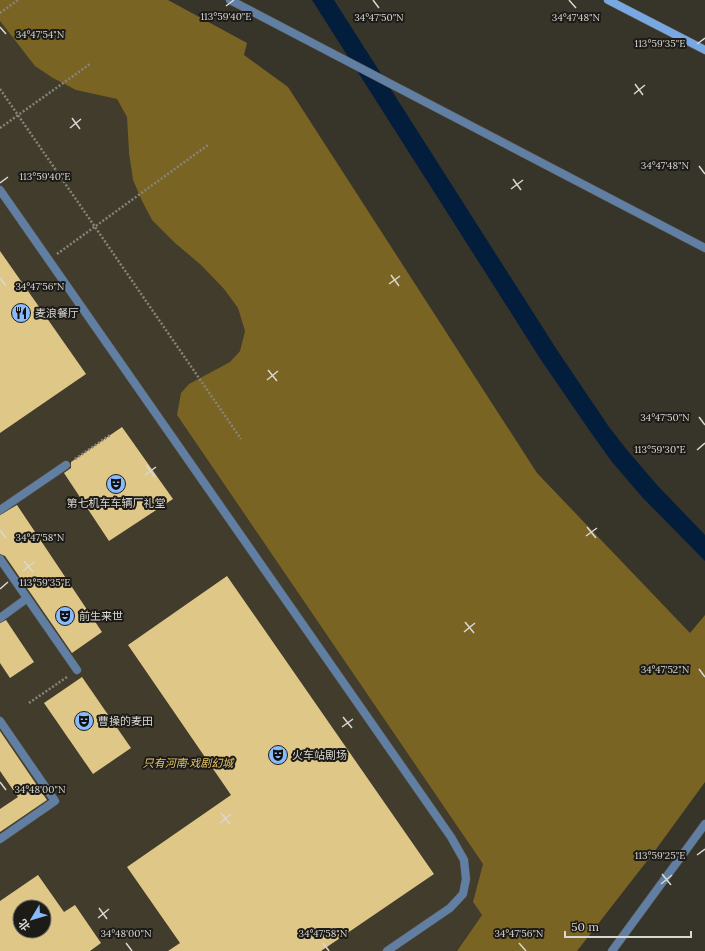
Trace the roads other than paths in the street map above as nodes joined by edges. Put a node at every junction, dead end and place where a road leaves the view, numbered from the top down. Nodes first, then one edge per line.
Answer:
1 (230, 0) edge
2 (608, 0) edge
3 (705, 50) edge
4 (0, 190) edge
5 (705, 248) edge
6 (66, 465) road end
7 (0, 510) edge
8 (0, 559) edge
9 (26, 599) dead end
10 (0, 618) edge
11 (77, 670) road end
12 (0, 721) edge
13 (705, 824) edge
14 (0, 839) edge
15 (387, 951) edge
16 (612, 951) edge

1 - 5 street
2 - 3 main road
4 - 15 street
6 - 7 street
8 - 11 street
9 - 10 street
12 - 14 street
13 - 16 street

